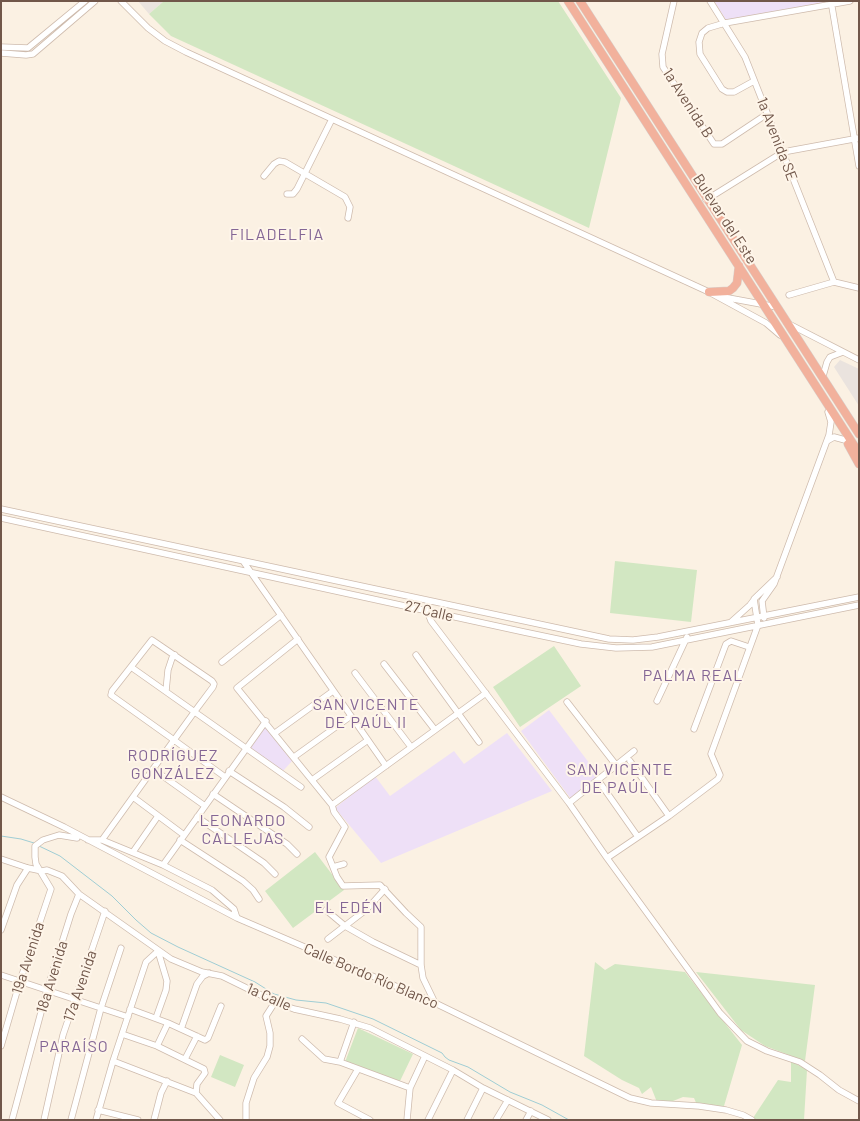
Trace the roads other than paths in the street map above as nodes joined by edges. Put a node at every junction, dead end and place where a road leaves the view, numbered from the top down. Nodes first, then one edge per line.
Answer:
1 (85, 1) edge
2 (95, 1) edge
3 (121, 1) edge
4 (568, 1) edge
5 (580, 1) edge
6 (674, 1) edge
7 (710, 1) edge
8 (850, 1) edge
9 (831, 3) edge
10 (725, 23) junction
11 (1, 47) edge
12 (1, 53) edge
13 (754, 81) junction
14 (767, 114) junction
15 (332, 119) junction
16 (857, 139) edge
17 (782, 152) junction
18 (859, 166) edge
19 (304, 173) junction
20 (264, 176) dead end
21 (287, 194) dead end
22 (706, 200) junction
23 (706, 214) junction
24 (348, 218) dead end
25 (746, 260) junction
26 (739, 266) junction
27 (834, 282) junction
28 (859, 288) edge
29 (713, 294) junction
30 (789, 294) dead end
31 (763, 304) junction
32 (777, 307) junction
33 (787, 323) junction
34 (785, 340) junction
35 (843, 352) junction
36 (859, 360) edge
37 (822, 376) junction
38 (824, 398) junction
39 (828, 412) junction
40 (859, 432) edge
41 (845, 440) junction
42 (826, 441) junction
43 (859, 453) edge
44 (859, 464) edge
45 (1, 509) edge
46 (1, 518) edge
47 (71, 524) junction
48 (66, 532) junction
49 (242, 561) junction
50 (250, 572) junction
51 (777, 577) junction
52 (859, 597) edge
53 (754, 599) junction
54 (428, 601) junction
55 (859, 605) edge
56 (428, 610) junction
57 (281, 615) junction
58 (763, 616) junction
59 (756, 617) junction
60 (730, 623) junction
61 (765, 623) junction
62 (758, 625) junction
63 (690, 631) junction
64 (605, 638) junction
65 (298, 639) junction
66 (628, 640) junction
67 (686, 640) junction
68 (604, 647) junction
69 (749, 647) junction
70 (625, 648) junction
71 (175, 655) junction
72 (416, 655) dead end
73 (222, 662) dead end
74 (384, 664) dead end
75 (131, 666) junction
76 (355, 673) dead end
77 (166, 691) junction
78 (332, 691) junction
79 (486, 693) junction
80 (657, 701) dead end
81 (567, 702) dead end
82 (195, 711) junction
83 (458, 714) junction
84 (351, 716) junction
85 (266, 721) junction
86 (435, 730) junction
87 (694, 730) dead end
88 (275, 733) junction
89 (174, 740) junction
90 (368, 740) junction
91 (479, 742) dead end
92 (411, 747) junction
93 (246, 748) junction
94 (634, 751) dead end
95 (294, 756) junction
96 (630, 761) dead end
97 (616, 765) junction
98 (386, 766) junction
99 (153, 769) junction
100 (227, 774) junction
101 (312, 780) junction
102 (598, 780) junction
103 (301, 787) dead end
104 (213, 794) junction
105 (1, 797) edge
106 (133, 797) junction
107 (569, 803) junction
108 (332, 805) junction
109 (205, 806) junction
110 (158, 816) junction
111 (669, 816) junction
112 (197, 817) junction
113 (309, 827) dead end
114 (638, 837) junction
115 (182, 838) junction
116 (86, 840) junction
117 (102, 840) junction
118 (133, 852) junction
119 (296, 854) dead end
120 (607, 858) junction
121 (1, 859) edge
122 (344, 864) dead end
123 (163, 865) junction
124 (333, 867) junction
125 (28, 868) junction
126 (42, 871) junction
127 (275, 874) dead end
128 (385, 889) junction
129 (80, 894) junction
130 (259, 899) dead end
131 (326, 910) dead end
132 (105, 911) junction
133 (237, 918) junction
134 (345, 926) junction
135 (1, 930) edge
136 (328, 939) dead end
137 (121, 948) dead end
138 (158, 951) junction
139 (421, 965) junction
140 (209, 973) junction
141 (1, 975) edge
142 (20, 981) junction
143 (47, 990) junction
144 (74, 999) junction
145 (275, 1002) junction
146 (435, 1003) junction
147 (221, 1006) dead end
148 (101, 1008) junction
149 (130, 1009) junction
150 (128, 1017) junction
151 (156, 1018) junction
152 (354, 1022) junction
153 (168, 1023) junction
154 (181, 1029) junction
155 (122, 1034) junction
156 (197, 1036) junction
157 (302, 1038) dead end
158 (1, 1046) edge
159 (157, 1046) junction
160 (424, 1056) junction
161 (185, 1059) junction
162 (113, 1061) junction
163 (340, 1062) junction
164 (358, 1069) junction
165 (453, 1070) junction
166 (167, 1081) junction
167 (410, 1088) junction
168 (483, 1088) junction
169 (196, 1093) junction
170 (508, 1100) junction
171 (859, 1101) edge
172 (98, 1110) junction
173 (530, 1111) junction
174 (212, 1117) edge
175 (125, 1118) edge
176 (12, 1120) edge
177 (44, 1120) edge
178 (71, 1120) edge
179 (96, 1120) edge
180 (138, 1120) edge
181 (154, 1120) edge
182 (220, 1120) edge
183 (246, 1120) edge
184 (370, 1120) edge
185 (407, 1120) edge
186 (428, 1120) edge
187 (467, 1120) edge
188 (496, 1120) edge
189 (526, 1120) edge
190 (548, 1120) edge
191 (752, 1120) edge

1 - 11 street
2 - 12 street
3 - 15 street
4 - 23 highway, Bulevar del Este
5 - 22 highway, Bulevar del Este
6 - 14 street, 1a Avenida B
7 - 10 street, 1a Avenida SE
8 - 9 street
9 - 10 street
9 - 16 street
10 - 13 street, 1a Avenida SE
10 - 13 street
13 - 14 street, 1a Avenida SE
14 - 17 street, 1a Avenida SE
15 - 19 street
15 - 29 street
16 - 17 street
16 - 18 street
17 - 22 street
17 - 27 street, 1a Avenida SE
19 - 20 street
19 - 21 street
19 - 24 street
22 - 25 highway, Bulevar del Este
23 - 25 highway
23 - 26 highway, Bulevar del Este
25 - 32 highway, Bulevar del Este
26 - 29 highway
26 - 31 highway, Bulevar del Este
27 - 28 street
27 - 30 street
29 - 31 street
29 - 34 street
31 - 32 street
31 - 34 highway, Bulevar del Este
32 - 33 highway, Bulevar del Este
33 - 35 street
33 - 37 highway, Bulevar del Este
34 - 38 highway, Bulevar del Este
35 - 36 street
35 - 37 street
37 - 40 highway, Bulevar del Este
38 - 39 highway
38 - 43 highway, Bulevar del Este
39 - 41 highway
39 - 42 street
41 - 42 street
41 - 44 highway
42 - 51 street
45 - 47 street, 27 Calle
46 - 48 street, 27 Calle
47 - 48 street
47 - 49 street, 27 Calle
48 - 50 street, 27 Calle
49 - 50 street
49 - 54 street, 27 Calle
50 - 56 street, 27 Calle
50 - 57 street
51 - 53 street
51 - 58 street
52 - 58 street, 27 Calle
53 - 59 street
53 - 60 street
54 - 56 street
54 - 64 street, 27 Calle
55 - 61 street, 27 Calle
56 - 68 street, 27 Calle
56 - 79 street
57 - 65 street
57 - 73 street
58 - 59 street, 27 Calle
58 - 61 street
59 - 60 street, 27 Calle
59 - 62 street
60 - 63 street, 27 Calle
61 - 62 street, 27 Calle
62 - 67 street, 27 Calle
62 - 69 street
63 - 66 street, 27 Calle
63 - 67 street
64 - 66 street, 27 Calle
64 - 68 street
65 - 78 street
65 - 85 street
66 - 70 street
67 - 70 street, 27 Calle
67 - 80 street
68 - 70 street, 27 Calle
69 - 87 street
69 - 111 street
71 - 75 street
71 - 77 street
71 - 82 street
72 - 83 street
74 - 86 street
75 - 77 street
75 - 89 street
76 - 92 street
77 - 82 street
78 - 84 street
78 - 88 street
79 - 83 street
79 - 107 street
81 - 97 street
82 - 89 street
82 - 93 street
83 - 86 street
83 - 91 street
84 - 90 street
84 - 95 street
85 - 88 street
85 - 93 street
86 - 92 street
88 - 95 street
89 - 99 street
89 - 100 street
90 - 98 street
90 - 101 street
92 - 98 street
93 - 100 street
93 - 103 street
94 - 97 street
95 - 101 street
96 - 111 street
97 - 102 street
98 - 108 street
99 - 106 street
99 - 109 street
100 - 104 street
100 - 113 street
101 - 108 street
102 - 107 street
102 - 114 street
104 - 109 street
104 - 119 street
105 - 116 street, Calle Bordo Río Blanco
106 - 110 street
106 - 117 street
107 - 120 street
108 - 124 street
109 - 112 street
110 - 115 street
110 - 118 street
111 - 114 street
112 - 115 street
112 - 127 street
114 - 120 street
115 - 123 street
115 - 130 street
116 - 117 street
116 - 126 street, 19a Avenida
116 - 133 street, Calle Bordo Río Blanco
117 - 118 street
118 - 123 street
120 - 171 street
121 - 125 street, 1a Calle
122 - 124 street
123 - 133 street
124 - 128 street
125 - 126 street, 1a Calle
125 - 135 street
126 - 129 street, 1a Calle
126 - 142 street, 19a Avenida
128 - 134 street
128 - 139 street
129 - 132 street, 1a Calle
129 - 143 street, 18a Avenida
131 - 134 street
132 - 138 street, 1a Calle
132 - 144 street, 17a Avenida
133 - 146 street, Calle Bordo Río Blanco
134 - 136 street
134 - 139 street
137 - 148 street
138 - 140 street, 1a Calle
138 - 149 street
138 - 151 street
139 - 146 street
140 - 145 street, 1a Calle
140 - 154 street
141 - 142 street
142 - 143 street
142 - 158 street, 19a Avenida
143 - 144 street
143 - 176 street, 18a Avenida
144 - 148 street
144 - 177 street, 17a Avenida
145 - 152 street, 1a Calle
145 - 183 street
146 - 191 street, Calle Bordo Río Blanco
147 - 156 street
148 - 150 street
148 - 178 street
149 - 150 street
149 - 151 street
150 - 155 street
151 - 153 street
152 - 160 street, 1a Calle
152 - 163 street
153 - 154 street
153 - 159 street
154 - 156 street
155 - 159 street
155 - 162 street
156 - 161 street
157 - 163 street
159 - 161 street
160 - 165 street, 1a Calle
160 - 167 street
161 - 169 street
162 - 166 street
162 - 172 street
163 - 164 street
164 - 167 street
164 - 184 street
165 - 168 street, 1a Calle
165 - 186 street
166 - 169 street
166 - 181 street
167 - 185 street
168 - 170 street, 1a Calle
168 - 187 street
169 - 174 street
170 - 173 street, 1a Calle
170 - 188 street
172 - 175 street
172 - 179 street
173 - 189 street
173 - 190 street, 1a Calle
174 - 182 street
175 - 180 street

